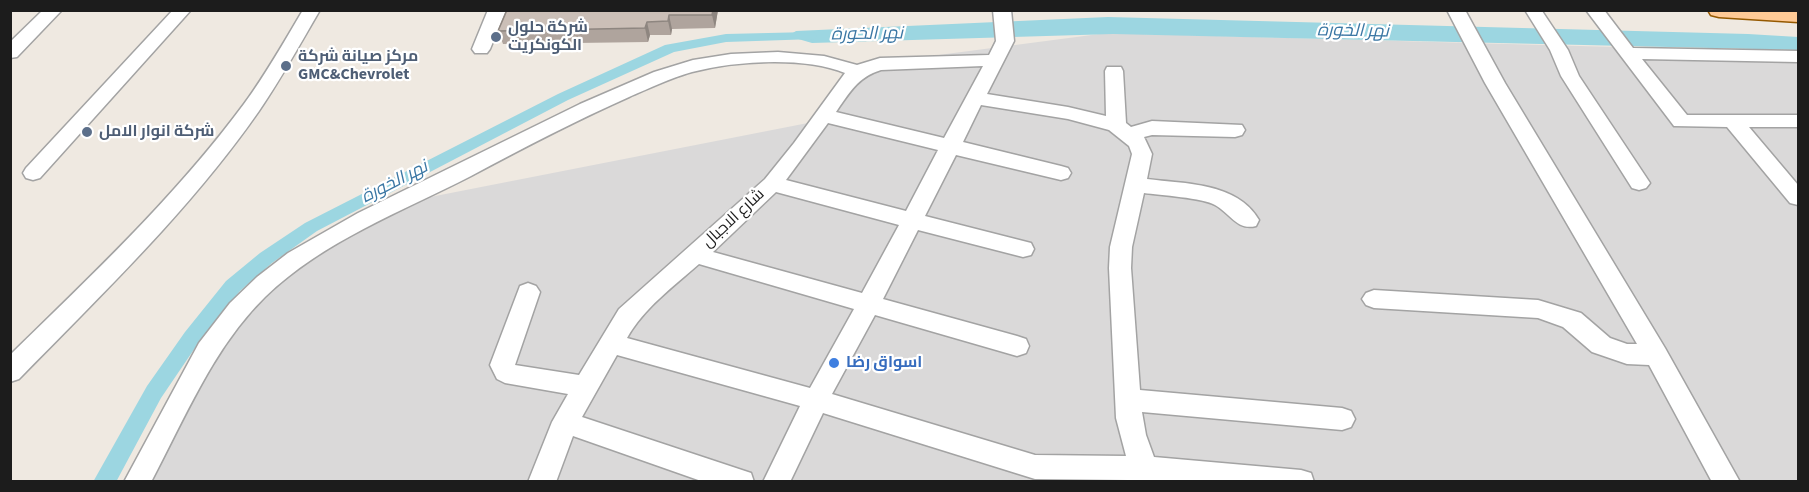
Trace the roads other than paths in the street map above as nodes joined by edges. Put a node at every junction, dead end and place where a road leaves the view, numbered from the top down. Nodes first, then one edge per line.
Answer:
1 (54, 10) edge
2 (183, 10) edge
3 (312, 10) edge
4 (497, 10) edge
5 (1719, 10) edge
6 (1002, 13) edge
7 (1798, 15) edge
8 (1459, 16) edge
9 (1599, 17) edge
10 (1537, 18) edge
11 (481, 49) dead end
12 (1000, 51) junction
13 (10, 53) edge
14 (1627, 53) junction
15 (1798, 56) edge
16 (1114, 71) dead end
17 (859, 72) junction
18 (975, 98) junction
19 (824, 116) junction
20 (1732, 121) junction
21 (1798, 121) edge
22 (1123, 129) junction
23 (1235, 130) dead end
24 (948, 146) junction
25 (33, 173) dead end
26 (1061, 173) dead end
27 (1639, 183) dead end
28 (772, 184) junction
29 (1135, 184) junction
30 (1798, 198) edge
31 (912, 220) junction
32 (1248, 220) dead end
33 (1023, 249) dead end
34 (695, 255) junction
35 (528, 292) dead end
36 (1374, 299) dead end
37 (868, 305) junction
38 (610, 343) junction
39 (1017, 346) dead end
40 (1656, 355) junction
41 (10, 372) edge
42 (585, 387) junction
43 (816, 400) junction
44 (1128, 400) junction
45 (1342, 419) dead end
46 (565, 422) junction
47 (1034, 474) edge
48 (1151, 475) edge
49 (137, 482) edge
50 (542, 482) edge
51 (741, 482) edge
52 (776, 482) edge
53 (1301, 482) edge
54 (1727, 482) edge

1 - 13 street
2 - 25 street
3 - 41 street
4 - 11 street
5 - 7 main road
6 - 12 street
8 - 40 street
9 - 14 street
10 - 27 street
12 - 17 street
12 - 18 street
14 - 15 street
14 - 20 street
16 - 22 street
17 - 19 street, شارع الاجبال
17 - 49 street
18 - 22 street
18 - 24 street
19 - 24 street
19 - 28 street, شارع الاجبال
20 - 21 street
20 - 30 street
22 - 23 street
22 - 29 street
24 - 26 street
24 - 31 street
28 - 31 street
28 - 34 street, شارع الاجبال
29 - 32 street
29 - 44 street
31 - 33 street
31 - 37 street
34 - 37 street
34 - 38 street, شارع الاجبال
35 - 42 street
36 - 40 street
37 - 39 street
37 - 43 street
38 - 42 street, شارع الاجبال
38 - 43 street
40 - 54 street
42 - 46 street, شارع الاجبال
43 - 47 street
43 - 52 street
44 - 45 street
44 - 48 street
46 - 50 street, شارع الاجبال
46 - 51 street
47 - 48 street
48 - 53 street

